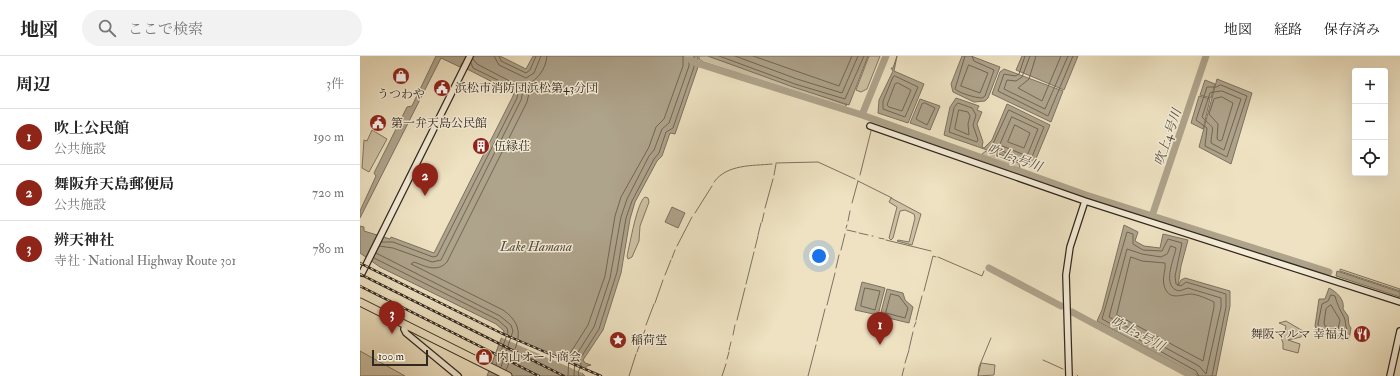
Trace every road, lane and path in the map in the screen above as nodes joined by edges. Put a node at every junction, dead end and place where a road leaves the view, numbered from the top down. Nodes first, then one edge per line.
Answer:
1 (470, 56) edge
2 (870, 126) dead end
3 (1084, 201) junction
4 (362, 273) dead end
5 (360, 302) edge
6 (1400, 302) edge
7 (406, 325) junction
8 (1400, 331) edge
9 (458, 376) edge
10 (508, 376) edge
11 (1069, 376) edge
12 (1390, 376) edge

1 - 4 street
2 - 3 street
3 - 6 street
3 - 11 street
5 - 7 highway
7 - 9 street
7 - 10 highway
8 - 12 street

